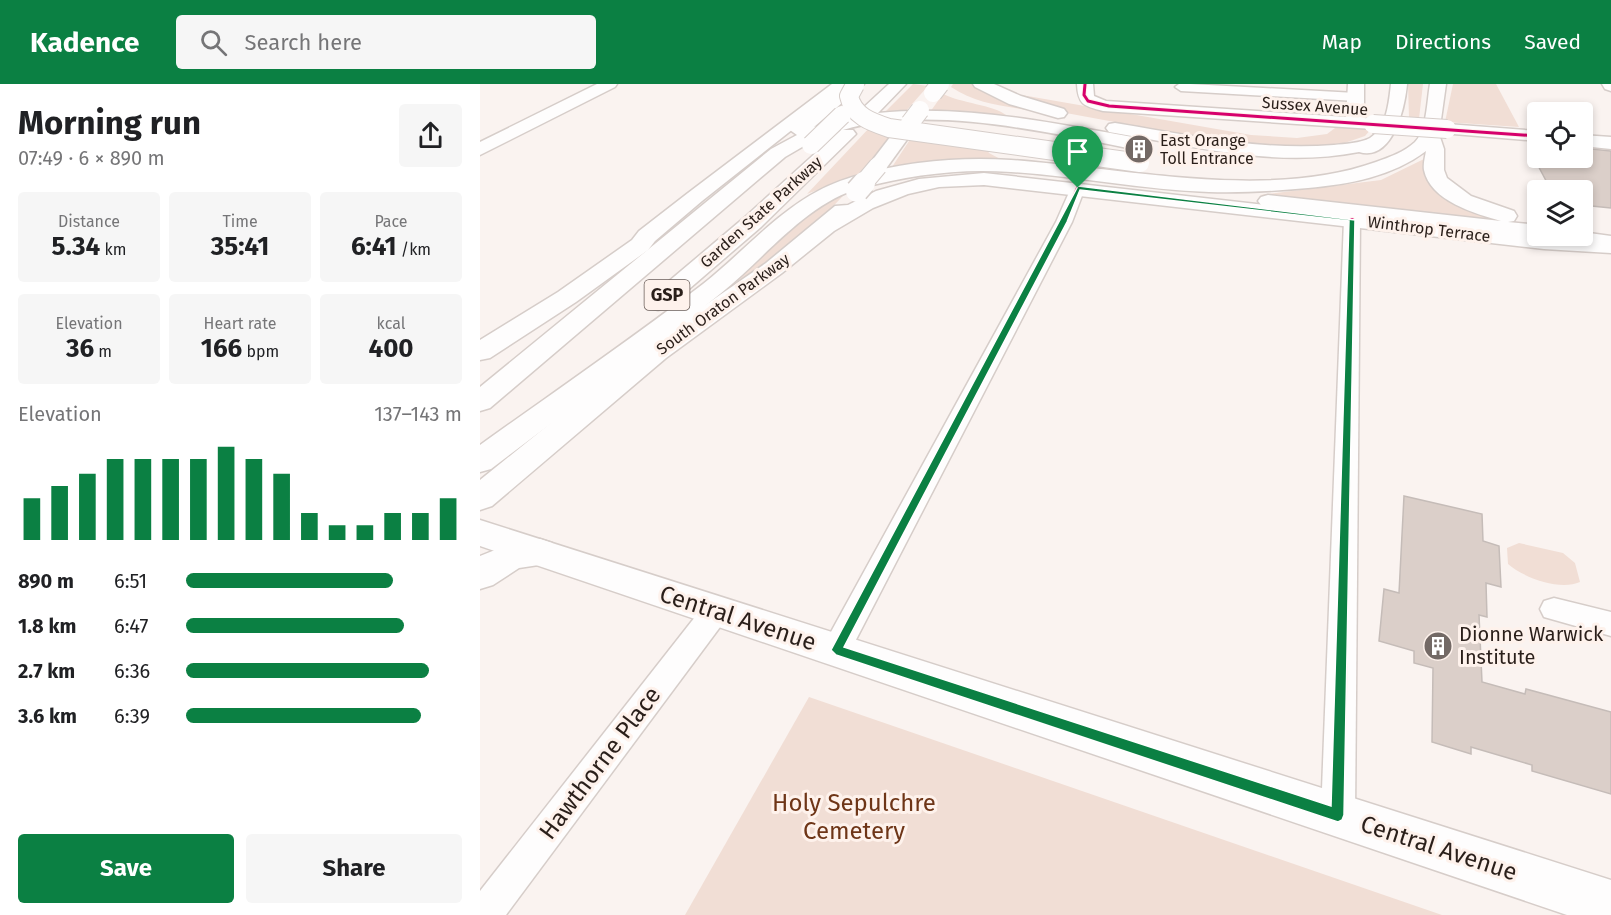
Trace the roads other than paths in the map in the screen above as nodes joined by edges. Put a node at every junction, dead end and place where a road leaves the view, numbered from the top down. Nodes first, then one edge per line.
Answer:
1 (609, 84) edge
2 (842, 84) edge
3 (856, 84) edge
4 (874, 84) edge
5 (898, 84) edge
6 (981, 84) edge
7 (1085, 84) edge
8 (1389, 84) edge
9 (1399, 84) edge
10 (1436, 85) edge
11 (1181, 87) dead end
12 (945, 91) edge
13 (1356, 91) edge
14 (1395, 106) junction
15 (844, 124) junction
16 (1368, 130) junction
17 (1438, 131) junction
18 (1527, 135) edge
19 (1593, 141) edge
20 (1611, 143) edge
21 (1147, 147) junction
22 (480, 149) edge
23 (1369, 171) junction
24 (1115, 178) junction
25 (1078, 188) junction
26 (1527, 219) edge
27 (1352, 220) junction
28 (826, 226) junction
29 (1593, 230) edge
30 (1527, 231) edge
31 (1611, 232) edge
32 (1593, 241) edge
33 (640, 245) junction
34 (1611, 245) edge
35 (480, 352) edge
36 (480, 402) edge
37 (480, 416) edge
38 (480, 448) edge
39 (480, 461) edge
40 (480, 498) edge
41 (480, 533) edge
42 (540, 553) junction
43 (480, 574) edge
44 (1554, 609) dead end
45 (716, 611) junction
46 (1611, 624) edge
47 (836, 650) junction
48 (1338, 815) junction
49 (1611, 905) edge
50 (484, 915) edge

1 - 22 main road
2 - 33 main road
3 - 21 main road, bridge
3 - 33 main road
4 - 15 main road, Garden State Parkway / GSP
5 - 15 main road, Garden State Parkway / GSP
6 - 21 main road
7 - 16 main road, Sussex Avenue
8 - 14 main road
9 - 14 main road
10 - 17 main road
11 - 13 street
12 - 21 main road
12 - 28 main road, South Oraton Parkway, bridge
13 - 16 main road
14 - 16 main road
15 - 37 main road, Garden State Parkway / GSP, bridge
15 - 38 main road, Garden State Parkway / GSP
16 - 17 main road, Sussex Avenue, bridge
16 - 21 main road
17 - 18 main road, Sussex Avenue
17 - 23 main road
17 - 26 main road
19 - 20 main road
21 - 23 main road
21 - 36 main road
23 - 24 main road
24 - 30 main road
24 - 39 main road
25 - 27 main road, Winthrop Terrace
25 - 28 main road, Winthrop Terrace
25 - 47 street
27 - 34 main road, Winthrop Terrace
27 - 48 street
28 - 40 main road, South Oraton Parkway
29 - 31 main road
32 - 34 main road
33 - 35 main road
41 - 42 main road, Central Avenue
42 - 43 main road
42 - 45 main road, Central Avenue
44 - 46 street
45 - 47 main road, Central Avenue
45 - 50 street, Hawthorne Place
47 - 48 main road, Central Avenue
48 - 49 main road, Central Avenue

